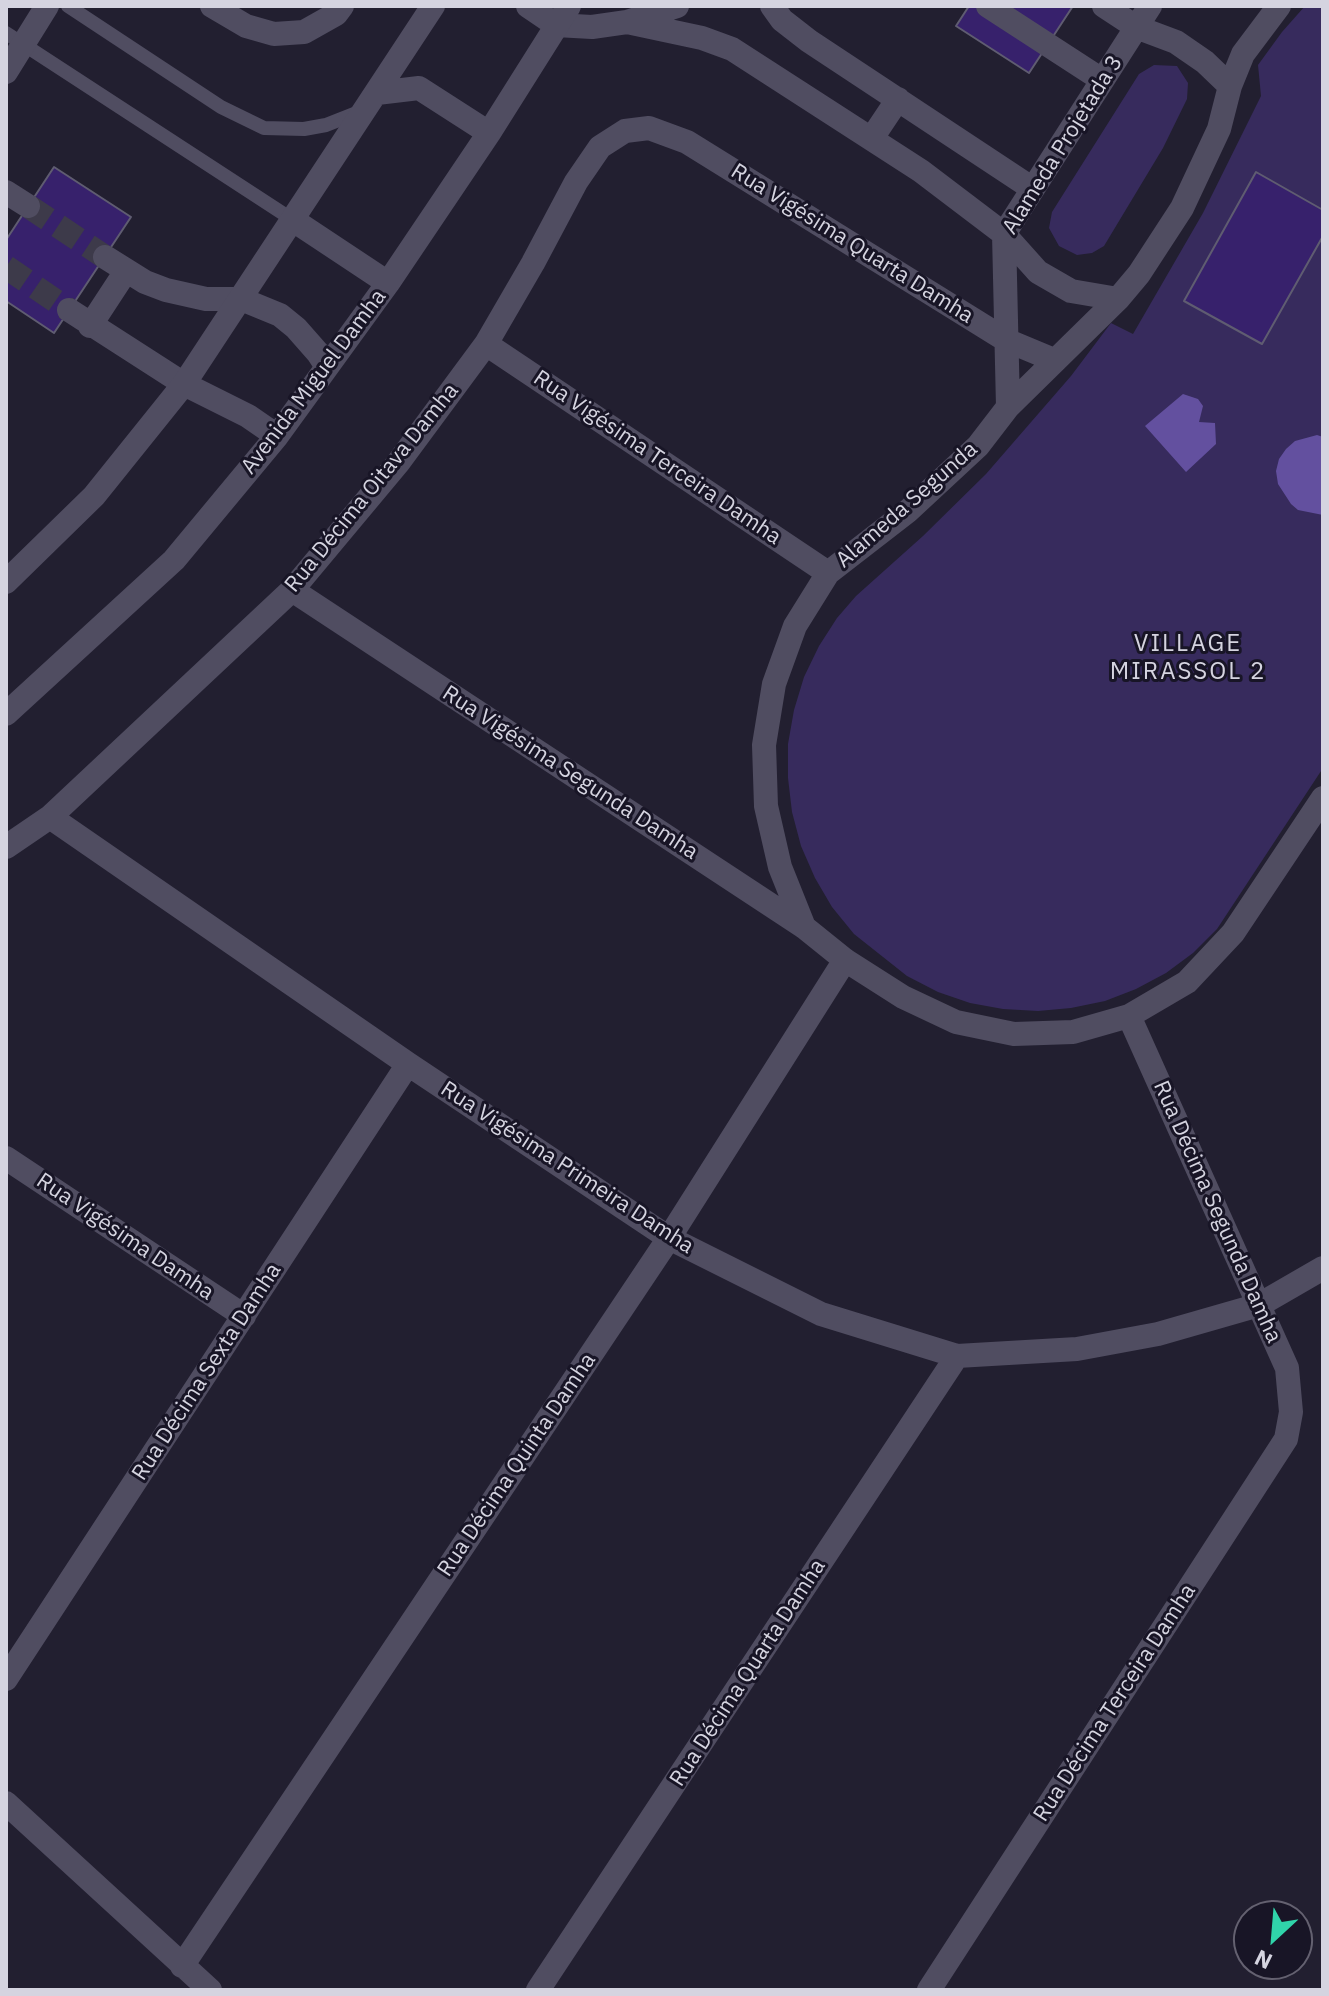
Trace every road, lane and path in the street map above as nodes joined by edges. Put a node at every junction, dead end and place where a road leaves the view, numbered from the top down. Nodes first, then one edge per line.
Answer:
1 (47, 6) edge
2 (68, 6) edge
3 (212, 6) edge
4 (342, 6) edge
5 (433, 6) edge
6 (528, 6) edge
7 (677, 6) edge
8 (772, 6) edge
9 (988, 6) edge
10 (1104, 6) edge
11 (1150, 6) edge
12 (1268, 10) edge
13 (563, 15) edge
14 (627, 22) junction
15 (1136, 27) junction
16 (15, 38) edge
17 (6, 72) edge
18 (1102, 80) junction
19 (1230, 86) junction
20 (898, 99) junction
21 (372, 101) junction
22 (649, 128) joint
23 (489, 133) junction
24 (872, 138) junction
25 (1033, 189) junction
26 (6, 192) edge
27 (28, 206) tunnel mouth
28 (293, 220) junction
29 (1004, 234) junction
30 (105, 257) tunnel mouth
31 (126, 271) junction
32 (388, 283) junction
33 (241, 299) junction
34 (1118, 299) junction
35 (69, 310) tunnel mouth
36 (90, 326) junction
37 (1006, 340) junction
38 (486, 344) junction
39 (1054, 360) junction
40 (327, 367) junction
41 (184, 384) junction
42 (1008, 407) junction
43 (277, 436) junction
44 (828, 573) junction
45 (6, 582) edge
46 (292, 590) junction
47 (6, 714) edge
48 (1323, 798) edge
49 (50, 817) junction
50 (6, 847) edge
51 (804, 927) junction
52 (845, 960) junction
53 (1129, 1016) junction
54 (408, 1064) junction
55 (6, 1158) edge
56 (669, 1238) junction
57 (1323, 1268) edge
58 (1259, 1305) junction
59 (244, 1316) junction
60 (957, 1356) junction
61 (1291, 1412) joint
62 (6, 1679) edge
63 (6, 1803) edge
64 (182, 1966) junction
65 (210, 1990) edge
66 (538, 1990) edge
67 (929, 1990) edge

1 - 16 street
2 - 21 lane
3 - 4 street
5 - 21 street
6 - 13 street
7 - 14 street
8 - 20 street
9 - 18 street
10 - 15 street
11 - 15 street, Alameda Projetada 3
12 - 19 street, Alameda Segunda
13 - 14 street
13 - 23 street, Avenida Miguel Damha
14 - 24 street
15 - 18 street, Alameda Projetada 3
15 - 19 street
16 - 17 street
16 - 28 lane
18 - 25 street, Alameda Projetada 3
19 - 34 street, Alameda Segunda
20 - 24 street
20 - 25 street
21 - 23 street
21 - 28 street
22 - 37 street, Rua Vigésima Quarta Damha
22 - 38 street, Rua Décima Oitava Damha
23 - 32 street, Avenida Miguel Damha
24 - 29 street
25 - 29 street, Alameda Projetada 3
26 - 27 street
28 - 32 street
28 - 33 street
29 - 34 street
29 - 37 street, Alameda Projetada 3
30 - 31 street
31 - 33 street
31 - 36 street
32 - 40 street, Avenida Miguel Damha
33 - 40 street
33 - 41 street
34 - 39 street, Alameda Segunda
35 - 36 street
36 - 41 street
37 - 39 street, Rua Vigésima Quarta Damha
37 - 42 street
38 - 44 street, Rua Vigésima Terceira Damha
38 - 46 street, Rua Décima Oitava Damha
39 - 42 street, Alameda Segunda
40 - 43 street, Avenida Miguel Damha
41 - 43 street
41 - 45 street
42 - 44 street, Alameda Segunda
43 - 47 street, Avenida Miguel Damha
44 - 51 street, Alameda Segunda
46 - 49 street, Rua Décima Oitava Damha
46 - 51 street, Rua Vigésima Segunda Damha
48 - 53 street, Rua Vigésima Segunda Damha
49 - 50 street, Rua Décima Oitava Damha
49 - 54 street, Rua Vigésima Primeira Damha
51 - 52 street, Rua Vigésima Segunda Damha
52 - 53 street, Rua Vigésima Segunda Damha
52 - 56 street, Rua Décima Quinta Damha
53 - 58 street, Rua Décima Segunda Damha
54 - 56 street, Rua Vigésima Primeira Damha
54 - 59 street, Rua Décima Sexta Damha
55 - 59 street, Rua Vigésima Damha
56 - 60 street, Rua Vigésima Primeira Damha
56 - 64 street, Rua Décima Quinta Damha
57 - 58 street, Rua Vigésima Primeira Damha
58 - 60 street, Rua Vigésima Primeira Damha
58 - 61 street, Rua Décima Segunda Damha
59 - 62 street, Rua Décima Sexta Damha
60 - 66 street, Rua Décima Quarta Damha
61 - 67 street, Rua Décima Terceira Damha
63 - 64 street
64 - 65 street

